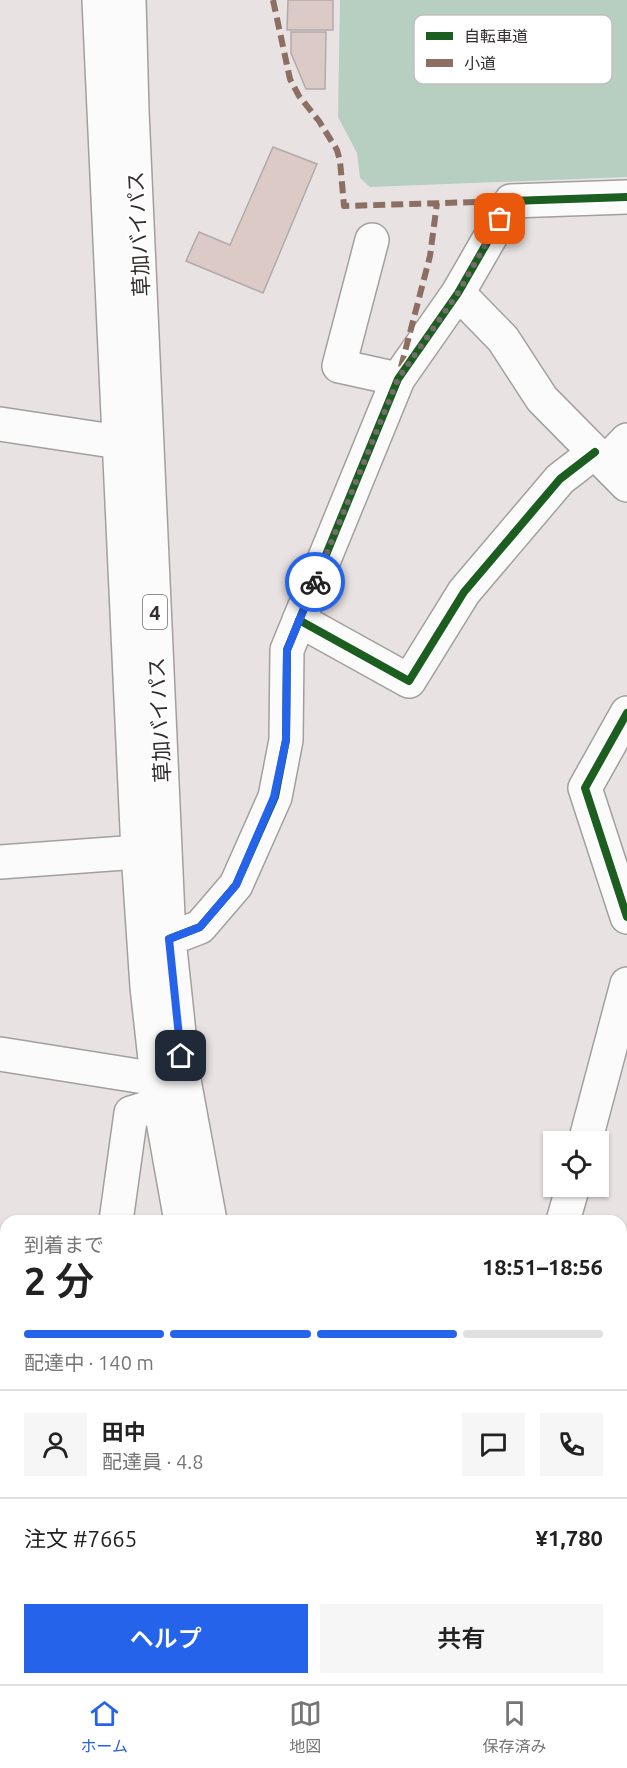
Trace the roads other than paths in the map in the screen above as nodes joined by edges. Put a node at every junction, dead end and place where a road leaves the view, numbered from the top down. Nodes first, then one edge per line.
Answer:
1 (99, 0) edge
2 (129, 0) edge
3 (627, 198) edge
4 (372, 240) dead end
5 (458, 293) junction
6 (398, 379) junction
7 (0, 424) edge
8 (119, 442) junction
9 (614, 460) edge
10 (299, 620) junction
11 (627, 713) edge
12 (138, 852) junction
13 (0, 862) edge
14 (627, 917) edge
15 (169, 939) junction
16 (627, 984) edge
17 (0, 1054) edge
18 (158, 1091) junction
19 (588, 1131) edge
20 (570, 1197) edge
21 (117, 1215) edge
22 (180, 1215) edge
23 (209, 1215) edge
24 (565, 1215) edge

1 - 8 main road, 草加バイパス / 4
2 - 15 main road, 草加バイパス / 4
3 - 5 main road
4 - 6 main road
5 - 6 main road
5 - 9 main road
6 - 10 main road
7 - 8 main road
8 - 12 main road, 草加バイパス / 4
9 - 10 main road
10 - 15 main road
11 - 14 main road
12 - 13 main road
12 - 18 main road, 草加バイパス / 4
15 - 23 main road, 草加バイパス / 4
16 - 19 main road
17 - 18 main road
18 - 21 main road
18 - 22 main road, 草加バイパス / 4
20 - 24 main road

